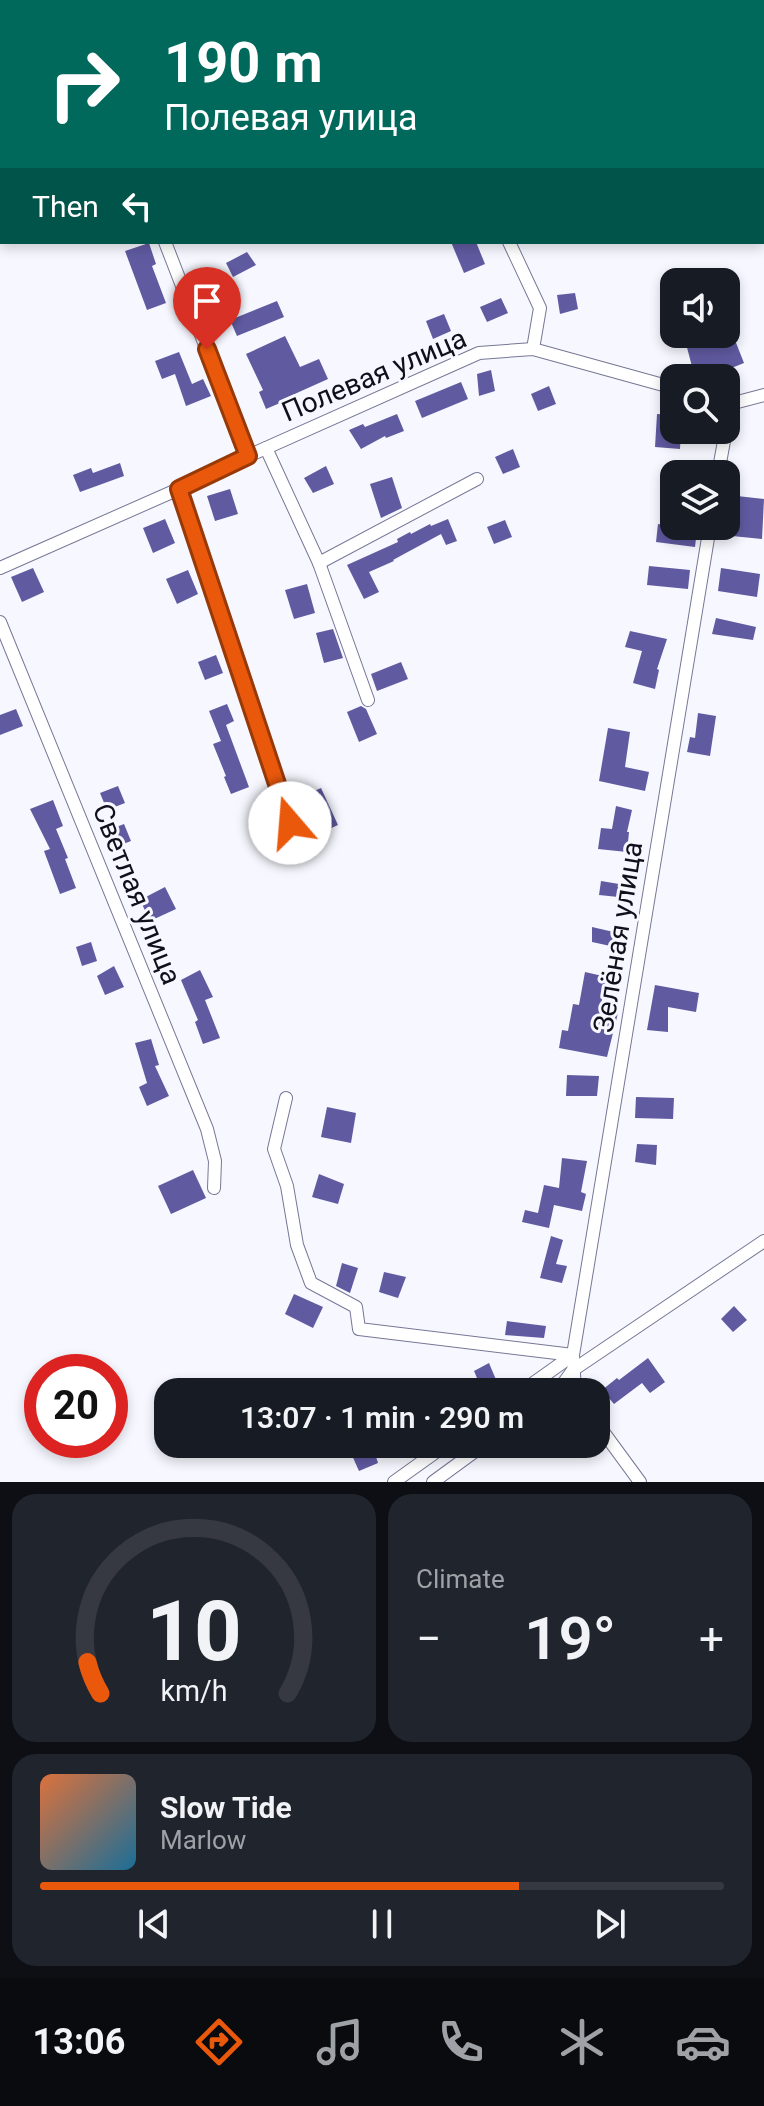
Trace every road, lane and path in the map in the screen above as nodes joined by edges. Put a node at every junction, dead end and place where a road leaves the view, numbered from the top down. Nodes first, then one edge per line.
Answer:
1 (166, 244) edge
2 (510, 244) edge
3 (533, 349) junction
4 (660, 384) edge
5 (764, 395) edge
6 (740, 400) edge
7 (266, 448) junction
8 (248, 456) junction
9 (477, 479) dead end
10 (179, 489) junction
11 (708, 540) edge
12 (319, 563) junction
13 (0, 568) edge
14 (0, 622) edge
15 (368, 700) dead end
16 (290, 823) dead end
17 (286, 1098) dead end
18 (214, 1188) dead end
19 (764, 1241) edge
20 (573, 1355) junction
21 (573, 1370) junction
22 (541, 1378) edge
23 (567, 1378) edge
24 (574, 1378) edge
25 (610, 1441) edge
26 (427, 1458) edge
27 (466, 1458) edge
28 (394, 1482) edge
29 (433, 1482) edge
30 (640, 1482) edge

1 - 8 street
2 - 3 street
3 - 4 street, Полевая улица
3 - 7 street, Полевая улица
5 - 6 street
7 - 8 street, Полевая улица
7 - 12 street, Полевая улица
8 - 10 street, Полевая улица
9 - 12 street
10 - 13 street, Полевая улица
10 - 16 lane
11 - 20 street, Зелёная улица
12 - 15 street, Полевая улица
14 - 18 street, Светлая улица
17 - 20 street
19 - 21 street
20 - 21 street, Зелёная улица
20 - 22 street
21 - 23 street
21 - 24 street, Зелёная улица
25 - 30 street
26 - 28 street
27 - 29 street

